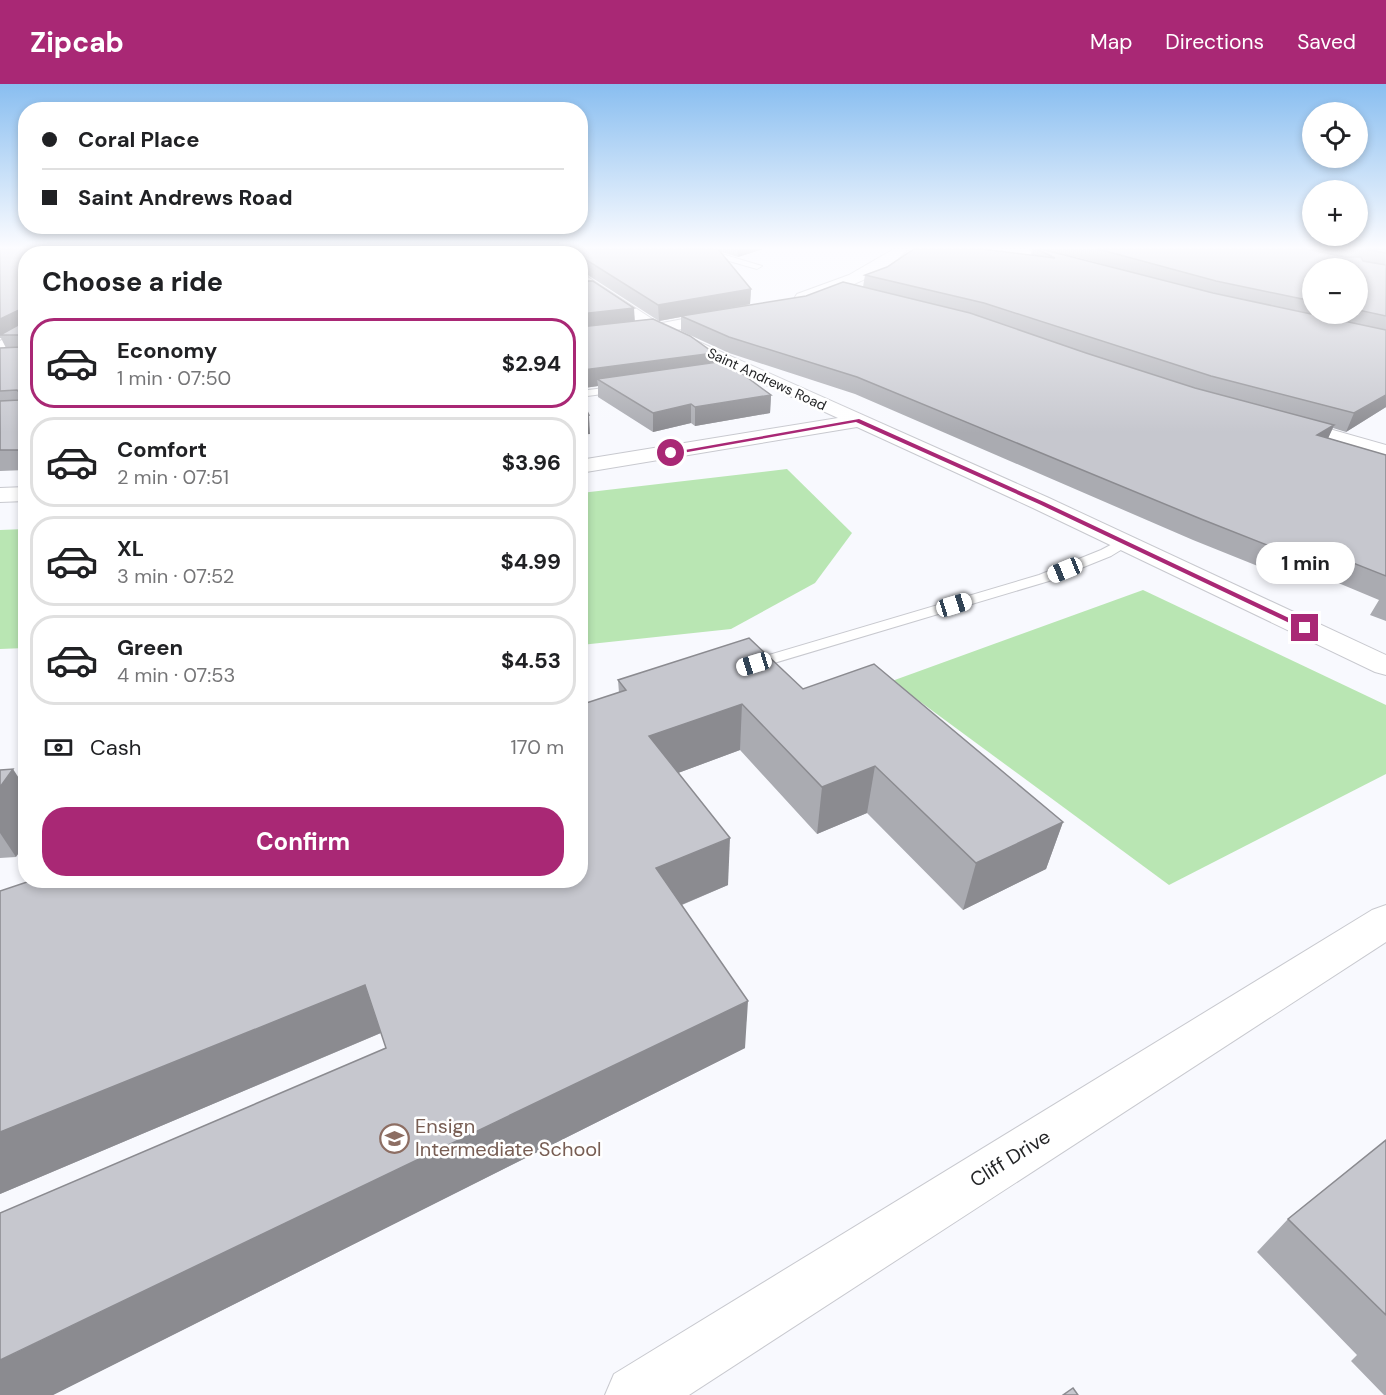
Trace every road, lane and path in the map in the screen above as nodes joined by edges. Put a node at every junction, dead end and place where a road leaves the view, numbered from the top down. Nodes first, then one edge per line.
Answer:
1 (623, 310) edge
2 (743, 312) edge
3 (657, 329) junction
4 (18, 336) edge
5 (588, 336) edge
6 (0, 348) edge
7 (747, 370) junction
8 (726, 374) edge
9 (638, 388) edge
10 (588, 393) edge
11 (1265, 417) edge
12 (857, 421) junction
13 (1386, 452) edge
14 (588, 466) edge
15 (18, 494) edge
16 (0, 495) edge
17 (1124, 542) junction
18 (1386, 666) edge
19 (738, 669) edge
20 (1386, 921) edge
21 (635, 1395) edge

1 - 3 street, Saint Andrews Road
2 - 3 street
3 - 5 street
3 - 7 street, Saint Andrews Road
4 - 6 street
7 - 8 lane
7 - 12 street, Saint Andrews Road
9 - 10 lane
11 - 13 street
12 - 14 street
12 - 17 street, Saint Andrews Road
15 - 16 street
17 - 18 street, Saint Andrews Road
17 - 19 lane
20 - 21 street, Cliff Drive

